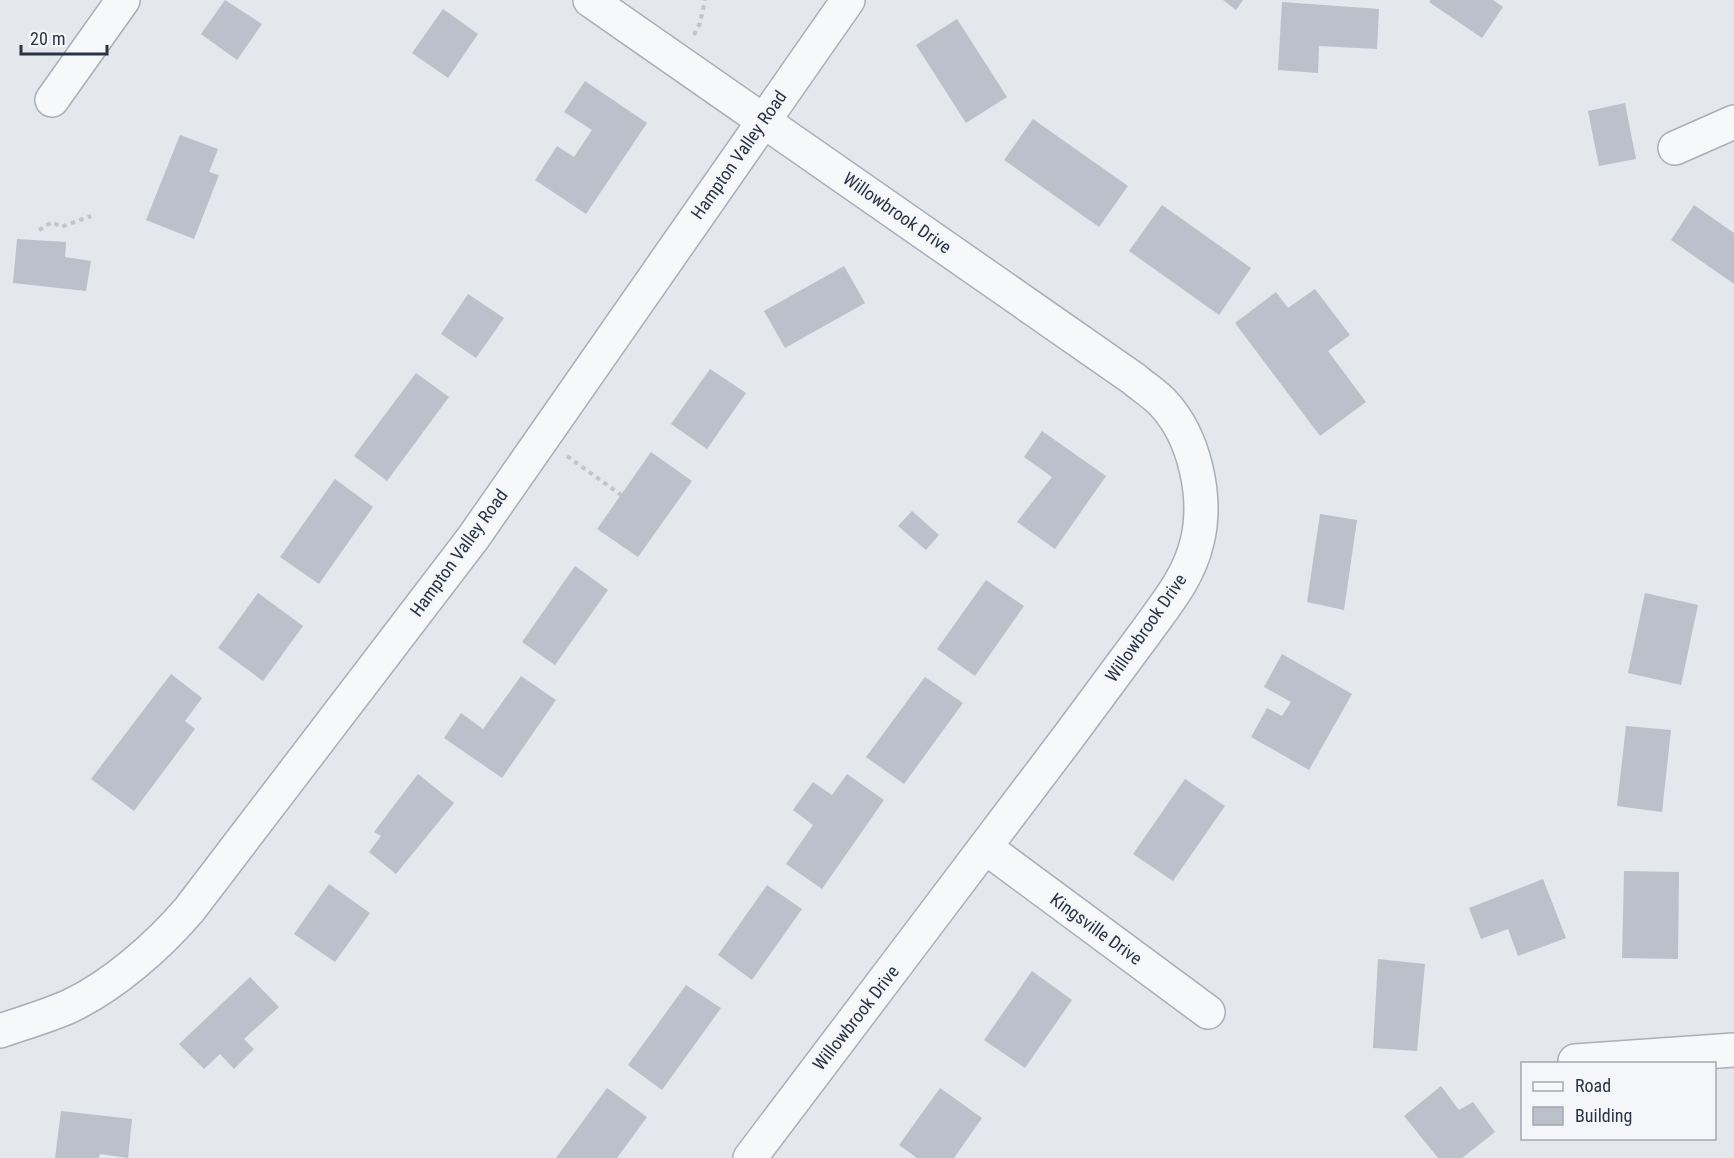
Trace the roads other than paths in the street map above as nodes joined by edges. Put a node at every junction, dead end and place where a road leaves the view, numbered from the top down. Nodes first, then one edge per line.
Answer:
1 (123, 0) edge
2 (590, 0) edge
3 (848, 0) edge
4 (52, 100) dead end
5 (763, 119) junction
6 (1734, 122) edge
7 (1675, 148) dead end
8 (985, 848) junction
9 (1208, 1012) dead end
10 (0, 1031) edge
11 (1734, 1050) edge
12 (1575, 1061) dead end
13 (750, 1158) edge

1 - 4 street
2 - 5 street, Willowbrook Drive
3 - 5 street, Hampton Valley Road
5 - 8 street, Willowbrook Drive
5 - 10 street, Hampton Valley Road
6 - 7 street
8 - 9 street, Kingsville Drive
8 - 13 street, Willowbrook Drive
11 - 12 street

